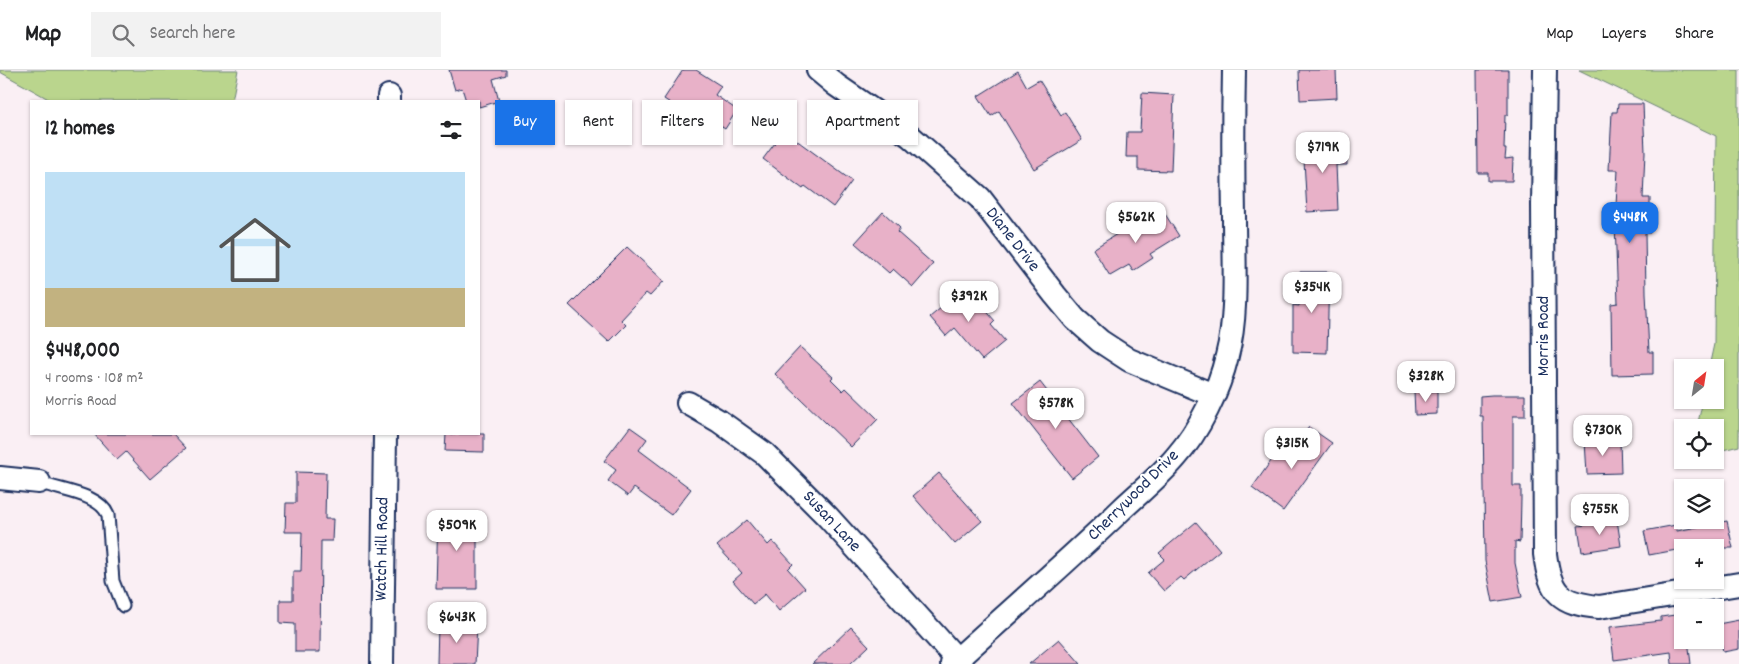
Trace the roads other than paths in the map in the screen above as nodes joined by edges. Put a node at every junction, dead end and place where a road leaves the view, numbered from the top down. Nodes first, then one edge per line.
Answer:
1 (818, 70) edge
2 (1234, 70) edge
3 (1545, 70) edge
4 (1213, 395) junction
5 (688, 403) dead end
6 (385, 435) edge
7 (0, 478) edge
8 (39, 482) joint
9 (1739, 584) edge
10 (123, 606) dead end
11 (956, 663) edge
12 (382, 664) edge

1 - 4 street, Diane Drive
2 - 4 street, Cherrywood Drive
3 - 9 street, Morris Road
4 - 11 street, Cherrywood Drive
5 - 11 street, Susan Lane
6 - 12 street, Watch Hill Road
7 - 8 street
8 - 10 lane

